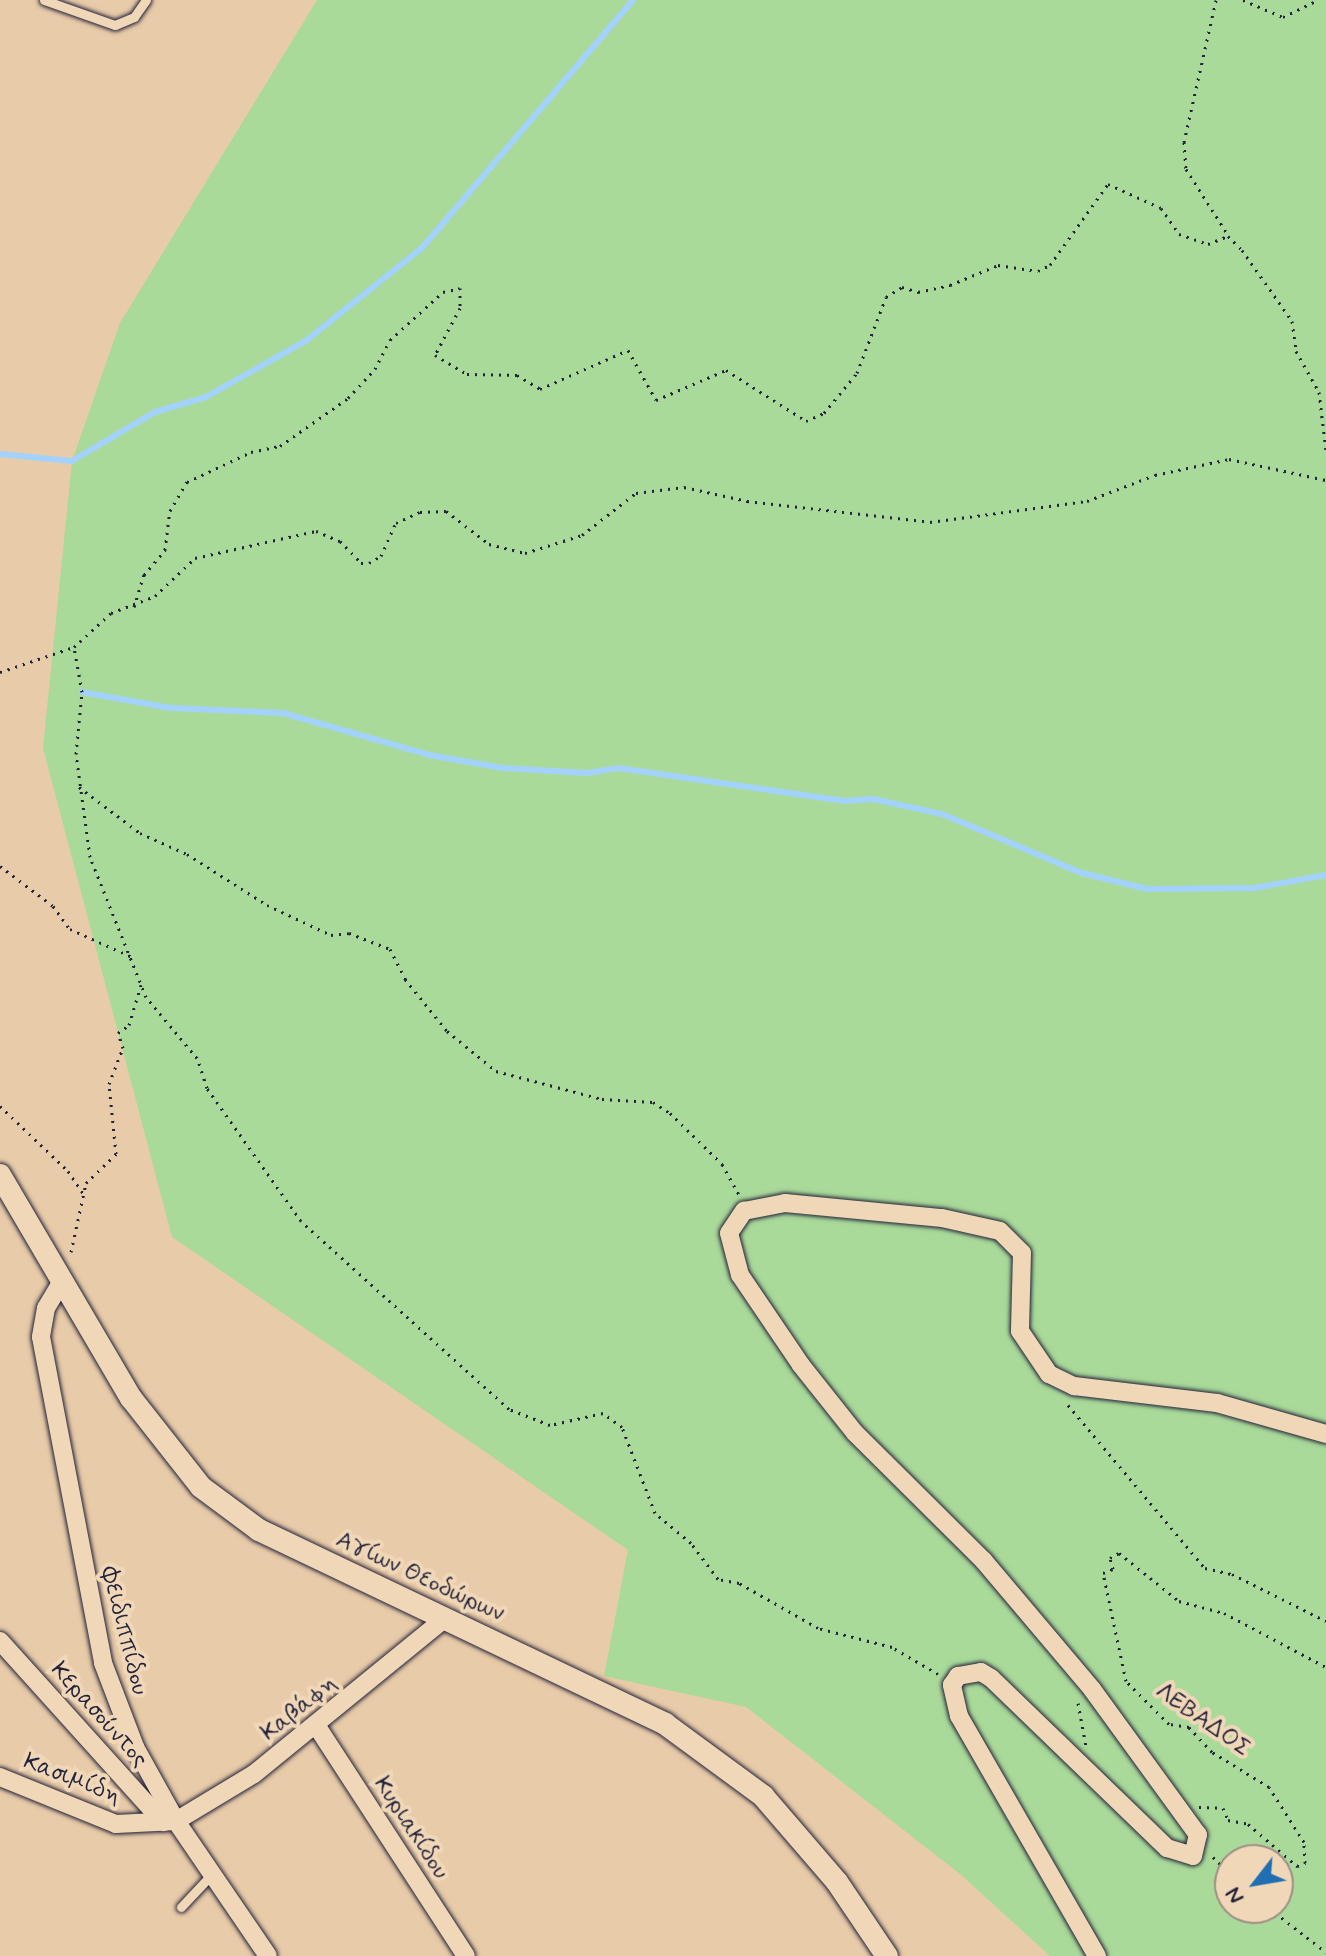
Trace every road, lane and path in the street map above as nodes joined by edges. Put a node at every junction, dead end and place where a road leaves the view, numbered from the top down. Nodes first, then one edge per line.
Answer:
1 (44, 0) edge
2 (146, 0) edge
3 (1216, 0) edge
4 (1243, 0) edge
5 (1318, 0) edge
6 (1228, 236) junction
7 (1326, 451) edge
8 (1326, 480) edge
9 (134, 607) junction
10 (74, 647) junction
11 (0, 672) edge
12 (79, 787) junction
13 (0, 866) edge
14 (133, 957) junction
15 (142, 983) junction
16 (0, 1106) edge
17 (0, 1175) edge
18 (86, 1198) junction
19 (744, 1211) junction
20 (59, 1280) junction
21 (1058, 1379) junction
22 (1326, 1434) edge
23 (444, 1619) junction
24 (1326, 1621) edge
25 (0, 1641) edge
26 (1326, 1667) edge
27 (958, 1676) junction
28 (1080, 1676) junction
29 (316, 1725) junction
30 (1082, 1761) junction
31 (0, 1777) edge
32 (1189, 1818) junction
33 (169, 1822) junction
34 (1199, 1843) junction
35 (1214, 1858) edge
36 (212, 1874) junction
37 (181, 1907) dead end
38 (1290, 1924) edge
39 (1326, 1952) edge
40 (263, 1954) edge
41 (466, 1956) edge
42 (887, 1956) edge
43 (1097, 1956) edge

1 - 2 lane
3 - 6 path
4 - 5 path
6 - 7 path
6 - 9 path
8 - 9 path
9 - 10 path
10 - 11 path
10 - 12 path
12 - 14 path
12 - 19 path
13 - 14 path
14 - 15 path
15 - 18 path
15 - 27 path
16 - 18 path
17 - 20 street, Αγίων Θεοδώρων
18 - 20 path
19 - 21 street
19 - 28 street
20 - 23 street, Αγίων Θεοδώρων
20 - 33 street, Φειδιππίδου
21 - 22 street
21 - 24 path
23 - 29 street, Καβάφη
23 - 42 street, Αγίων Θεοδώρων
25 - 33 street, Κερασούντος
26 - 32 path, ΛΕΒΑΔΟΣ
27 - 30 street
27 - 43 street
28 - 30 path
28 - 32 street
29 - 33 street, Καβάφη
29 - 41 street, Κυριακίδου
30 - 34 street
31 - 33 street, Κασιμίδη
32 - 34 street
33 - 36 street, Φειδιππίδου
34 - 35 path
36 - 37 lane
36 - 40 street, Φειδιππίδου
38 - 39 path

